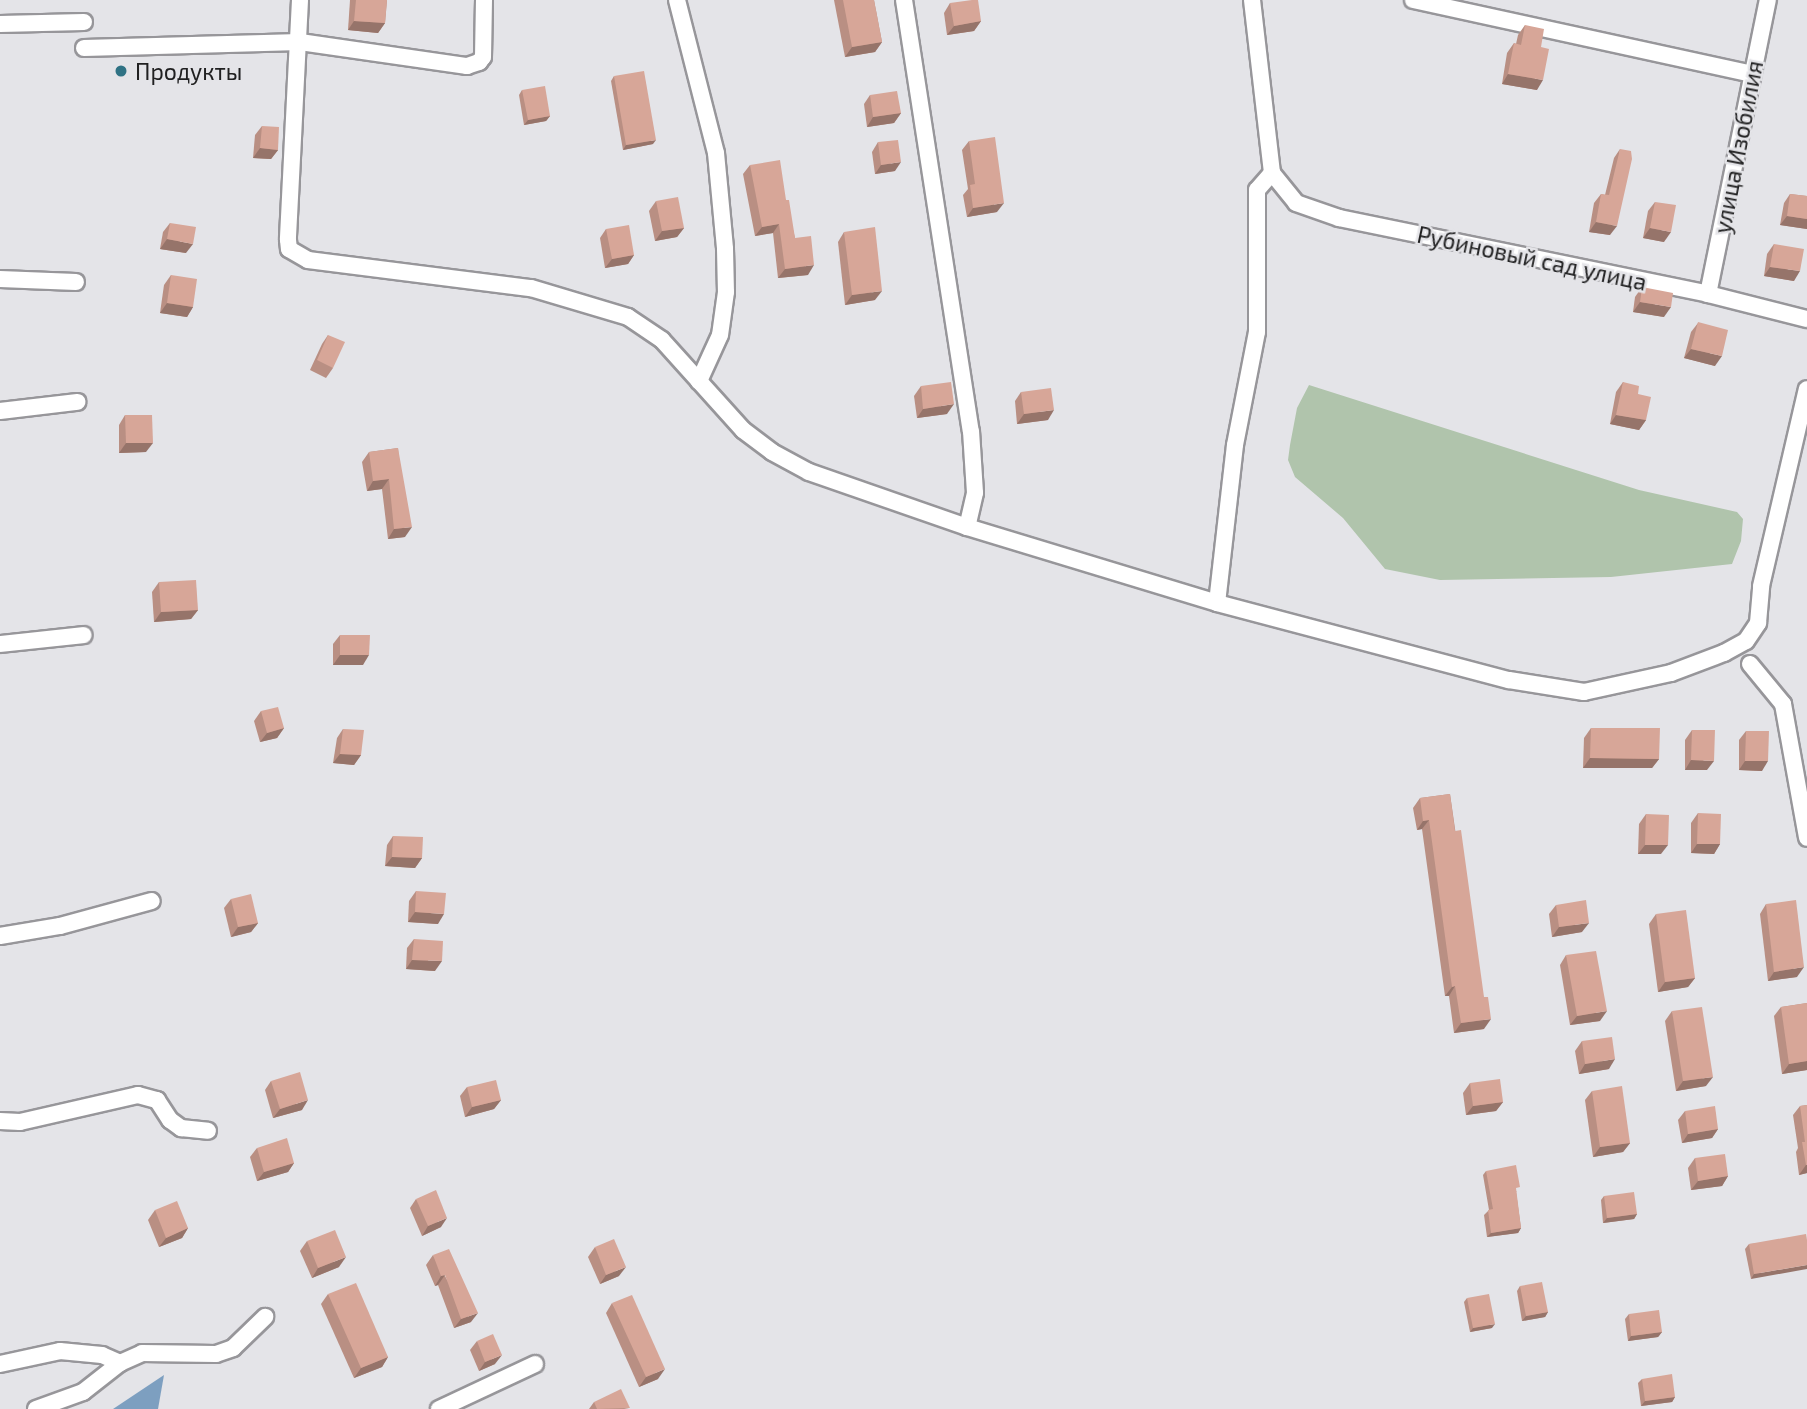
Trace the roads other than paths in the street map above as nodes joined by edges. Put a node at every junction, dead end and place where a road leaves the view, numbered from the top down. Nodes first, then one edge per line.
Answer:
1 (300, 0) edge
2 (484, 0) edge
3 (677, 0) edge
4 (904, 0) edge
5 (1252, 0) edge
6 (1413, 0) edge
7 (1768, 0) edge
8 (84, 22) dead end
9 (0, 24) edge
10 (300, 42) junction
11 (84, 48) dead end
12 (1752, 74) junction
13 (1272, 173) junction
14 (0, 279) edge
15 (76, 282) dead end
16 (1708, 294) junction
17 (1807, 318) edge
18 (699, 381) junction
19 (1807, 389) edge
20 (77, 402) dead end
21 (0, 411) edge
22 (967, 527) junction
23 (1217, 603) junction
24 (84, 635) dead end
25 (0, 645) edge
26 (1750, 664) dead end
27 (1805, 809) edge
28 (1807, 838) edge
29 (152, 901) dead end
30 (0, 936) edge
31 (0, 1121) edge
32 (208, 1131) dead end
33 (265, 1317) dead end
34 (120, 1363) junction
35 (0, 1364) edge
36 (535, 1364) dead end
37 (36, 1409) edge
38 (439, 1409) edge

1 - 10 street
2 - 10 street
3 - 18 street
4 - 22 street
5 - 13 street
6 - 12 street
7 - 12 street, улица Изобилия
8 - 9 street
10 - 11 street
10 - 18 street
12 - 16 street, улица Изобилия
13 - 16 street, Рубиновый сад улица
13 - 23 street
14 - 15 street
16 - 17 street, Рубиновый сад улица
18 - 22 street
19 - 23 street
20 - 21 street
22 - 23 street
24 - 25 street
26 - 27 street
27 - 28 street
29 - 30 street
31 - 32 street
33 - 34 street
34 - 35 street
34 - 37 street
36 - 38 street

